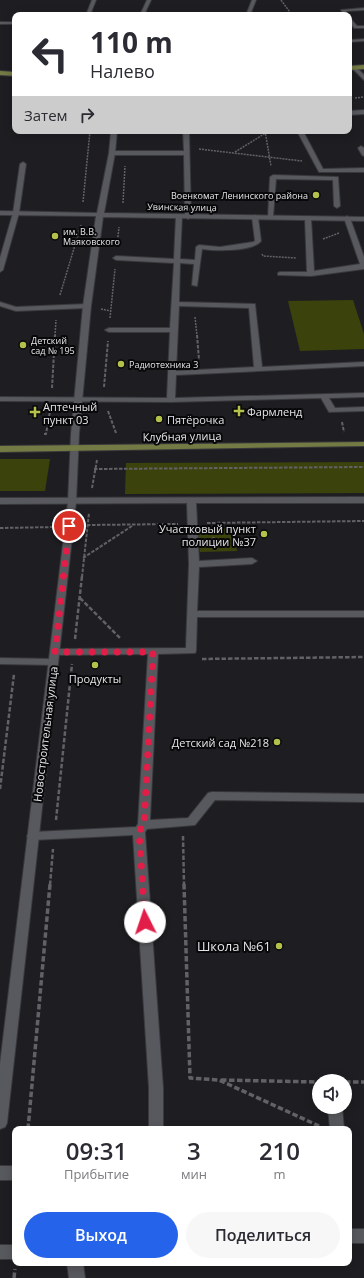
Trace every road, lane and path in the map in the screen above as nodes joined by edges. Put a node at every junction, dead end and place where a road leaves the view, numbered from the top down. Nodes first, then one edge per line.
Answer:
1 (94, 0) edge
2 (149, 0) edge
3 (254, 0) edge
4 (281, 0) edge
5 (364, 9) edge
6 (89, 12) edge
7 (143, 12) edge
8 (249, 12) edge
9 (290, 12) edge
10 (344, 12) edge
11 (352, 22) edge
12 (0, 23) edge
13 (12, 23) edge
14 (364, 27) edge
15 (364, 40) edge
16 (352, 41) edge
17 (364, 67) edge
18 (352, 68) edge
19 (0, 73) edge
20 (12, 74) edge
21 (364, 78) edge
22 (364, 112) edge
23 (352, 113) edge
24 (90, 134) edge
25 (114, 134) edge
26 (186, 134) edge
27 (262, 134) edge
28 (265, 134) edge
29 (302, 134) edge
30 (361, 148) dead end
31 (186, 150) junction
32 (126, 152) junction
33 (235, 152) junction
34 (112, 153) junction
35 (364, 154) edge
36 (268, 156) junction
37 (23, 164) dead end
38 (318, 164) junction
39 (364, 170) edge
40 (338, 206) dead end
41 (0, 213) edge
42 (16, 213) junction
43 (83, 214) junction
44 (100, 214) junction
45 (122, 215) junction
46 (179, 216) junction
47 (188, 217) junction
48 (255, 217) junction
49 (270, 217) junction
50 (308, 218) junction
51 (347, 218) junction
52 (364, 218) edge
53 (350, 228) junction
54 (255, 244) junction
55 (309, 245) junction
56 (116, 258) junction
57 (310, 259) junction
58 (177, 262) junction
59 (198, 262) junction
60 (363, 266) edge
61 (0, 270) edge
62 (280, 274) dead end
63 (312, 274) junction
64 (195, 285) dead end
65 (0, 304) edge
66 (176, 304) junction
67 (194, 304) junction
68 (87, 306) junction
69 (57, 307) junction
70 (109, 330) junction
71 (174, 330) junction
72 (364, 364) edge
73 (258, 369) junction
74 (200, 371) junction
75 (173, 372) junction
76 (364, 395) edge
77 (324, 396) junction
78 (103, 398) junction
79 (0, 399) edge
80 (52, 399) junction
81 (78, 400) junction
82 (172, 400) junction
83 (364, 409) edge
84 (336, 432) dead end
85 (351, 432) dead end
86 (116, 433) junction
87 (124, 433) dead end
88 (46, 434) dead end
89 (364, 444) edge
90 (75, 448) junction
91 (122, 448) junction
92 (0, 449) edge
93 (364, 467) edge
94 (94, 469) junction
95 (192, 500) junction
96 (364, 500) edge
97 (0, 501) edge
98 (91, 501) junction
99 (72, 502) junction
100 (364, 520) edge
101 (192, 523) junction
102 (87, 525) junction
103 (132, 526) junction
104 (0, 528) edge
105 (32, 528) dead end
106 (84, 558) junction
107 (252, 561) dead end
108 (194, 564) junction
109 (80, 598) junction
110 (194, 614) junction
111 (364, 614) edge
112 (74, 651) junction
113 (133, 651) junction
114 (153, 652) junction
115 (54, 657) junction
116 (364, 657) edge
117 (199, 659) dead end
118 (0, 661) edge
119 (15, 662) junction
120 (0, 789) edge
121 (364, 798) edge
122 (183, 823) junction
123 (142, 828) junction
124 (33, 836) junction
125 (54, 836) junction
126 (219, 1080) junction
127 (312, 1082) edge
128 (352, 1082) edge
129 (364, 1082) edge
130 (335, 1114) edge
131 (0, 1123) edge
132 (28, 1126) edge
133 (156, 1126) edge
134 (319, 1126) edge
135 (337, 1126) edge
136 (0, 1173) edge
137 (12, 1173) edge
138 (352, 1236) edge
139 (364, 1236) edge
140 (0, 1252) edge
141 (12, 1252) edge
142 (75, 1266) edge
143 (77, 1278) edge

1 - 6 street
2 - 7 street
3 - 8 street
4 - 9 path
5 - 10 street
11 - 14 street
12 - 13 street
15 - 16 street
17 - 18 main road
18 - 21 street
19 - 20 main road
22 - 23 street
24 - 43 path
25 - 34 street, Новостроительная улица
26 - 31 street
27 - 33 path
28 - 36 path
29 - 38 street
30 - 35 street
31 - 32 street
31 - 33 path
31 - 47 street
32 - 34 street
32 - 45 path
33 - 36 path
34 - 44 street, Новостроительная улица
36 - 38 path
37 - 42 street
38 - 39 street
40 - 49 street
41 - 42 street, Увинская улица
42 - 43 street, Увинская улица
42 - 61 street
43 - 44 street, Увинская улица
43 - 69 path
44 - 45 street, Увинская улица
44 - 68 street, Новостроительная улица
45 - 46 street, Увинская улица
45 - 56 path
46 - 47 street, Увинская улица
46 - 58 street
47 - 48 street, Увинская улица
48 - 49 street, Увинская улица
48 - 54 street
49 - 50 street, Увинская улица
50 - 51 street, Увинская улица
50 - 55 street
51 - 52 street, Увинская улица
51 - 53 street
53 - 55 path
53 - 60 street
54 - 57 path
54 - 59 street
55 - 57 street
56 - 58 street
56 - 70 path
57 - 63 street
58 - 59 street
58 - 66 street
59 - 64 street
60 - 63 street
62 - 63 street
65 - 69 street
66 - 67 street
66 - 71 street
67 - 73 street
67 - 74 path
68 - 69 street
68 - 81 street, Новостроительная улица
69 - 80 path
70 - 71 street
70 - 78 path
71 - 75 street
72 - 73 street
73 - 74 street
74 - 75 street
75 - 82 street
76 - 77 street
77 - 82 street
77 - 83 street
78 - 81 street
78 - 82 street
78 - 86 path
79 - 80 street
80 - 81 street
80 - 88 path
81 - 90 street, Новостроительная улица
84 - 85 path
86 - 87 path
86 - 91 path
89 - 91 main road, Клубная улица
90 - 91 main road, Клубная улица
90 - 92 main road, Клубная улица
90 - 99 street, Новостроительная улица
91 - 94 path
93 - 94 path
94 - 98 path
95 - 96 street
95 - 98 street
95 - 101 street
97 - 99 street
98 - 99 street
98 - 102 path
99 - 115 street, Новостроительная улица
100 - 101 path
101 - 103 path
101 - 108 street
102 - 103 path
102 - 106 path
103 - 106 path
104 - 105 path
106 - 109 path
107 - 108 street
108 - 110 street
109 - 112 path
109 - 113 path
110 - 111 street
110 - 114 street
112 - 113 street
112 - 115 street
112 - 125 path
113 - 114 street
114 - 123 street
115 - 119 street
115 - 124 street, Новостроительная улица
116 - 117 path
118 - 119 street
119 - 120 path
121 - 122 street
122 - 123 street
122 - 126 path
123 - 125 street
123 - 133 street
124 - 125 street
124 - 131 street, Новостроительная улица
125 - 132 path
126 - 127 path
126 - 134 path
128 - 129 path
130 - 135 street
136 - 137 street
138 - 139 street
140 - 141 street
142 - 143 street

